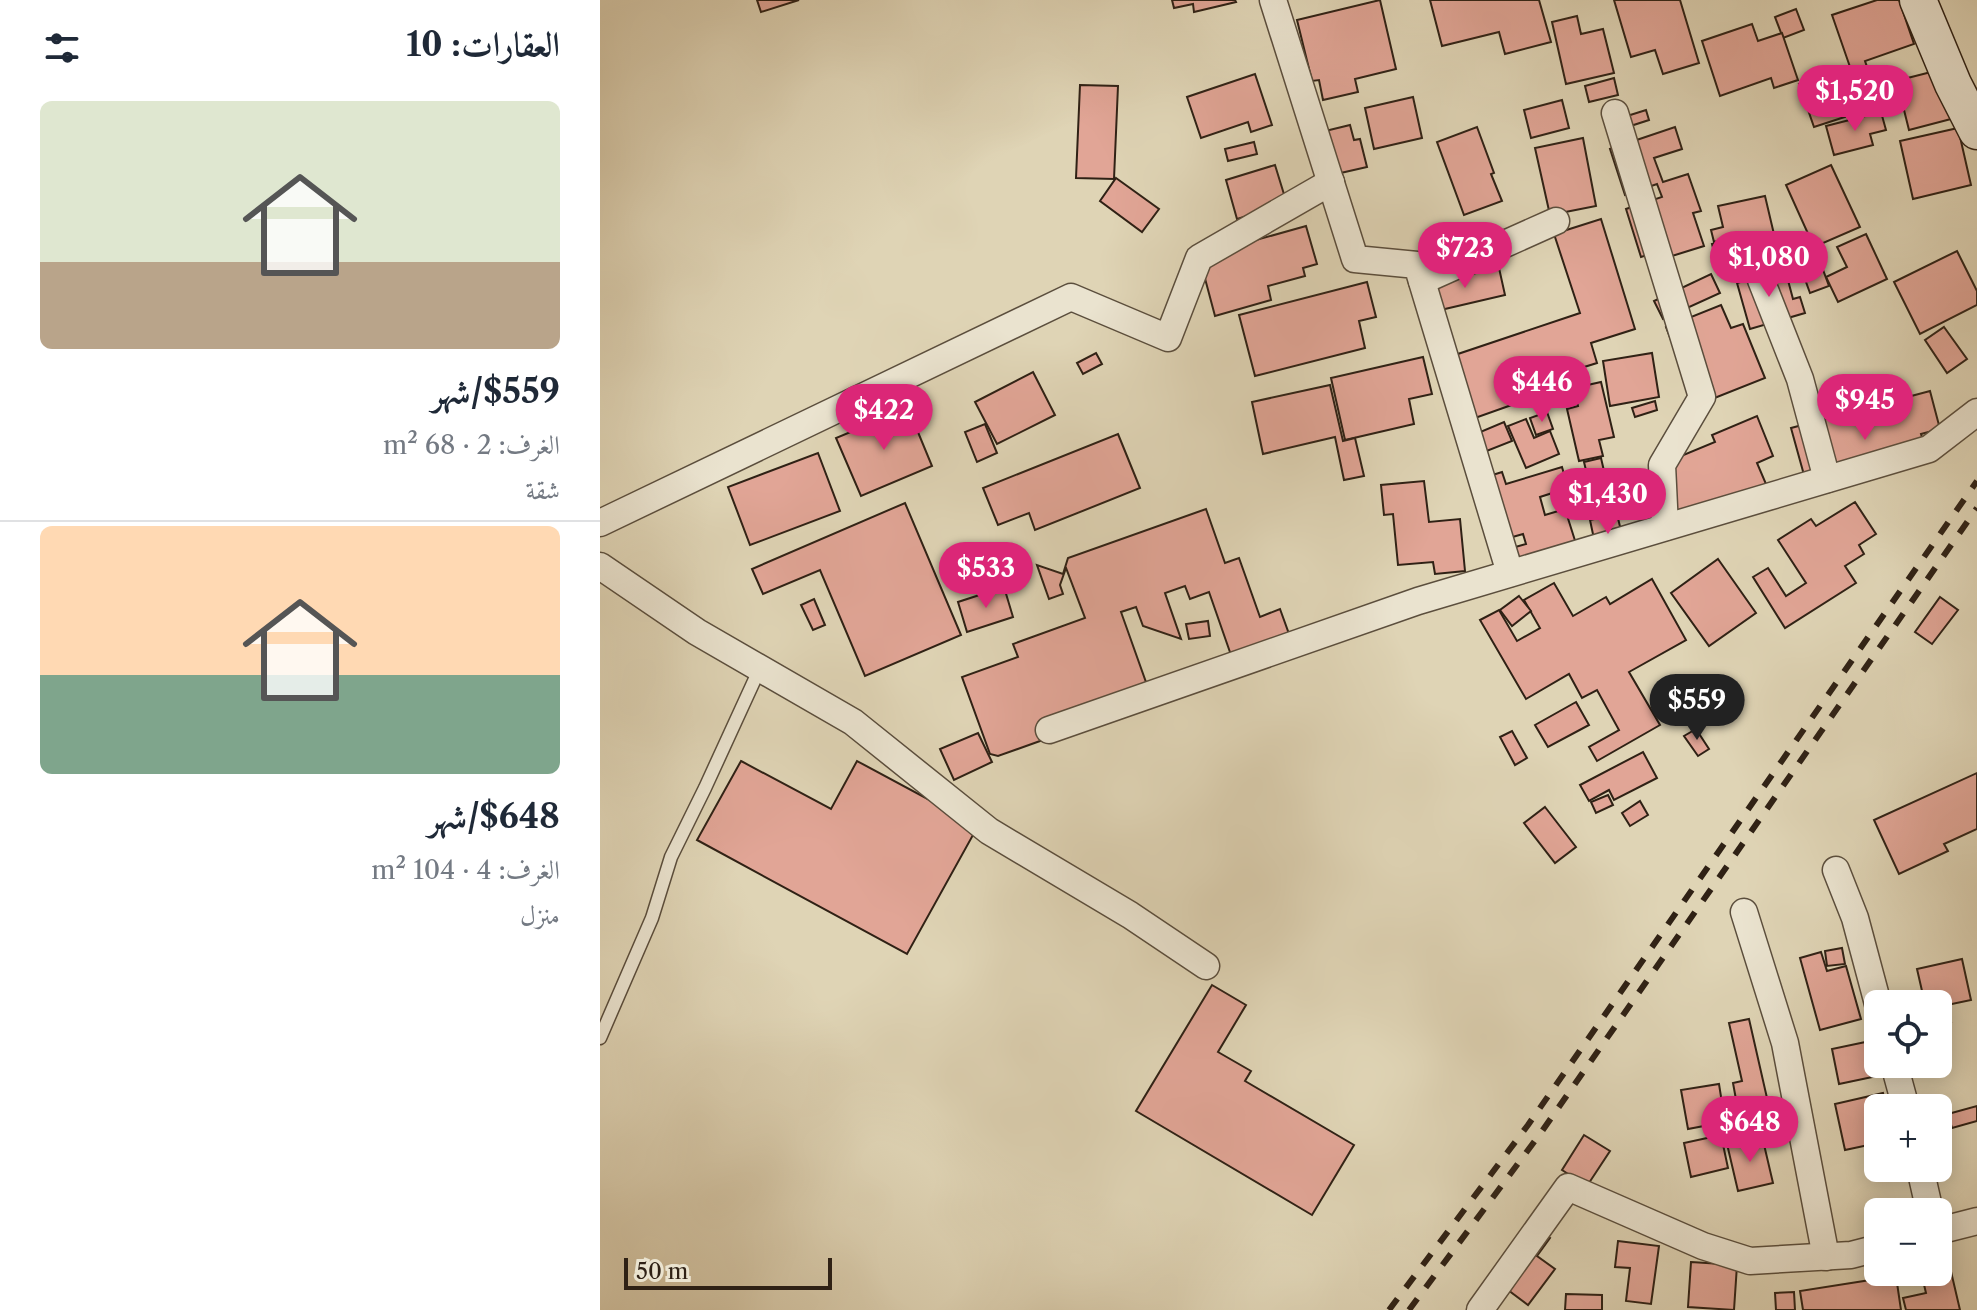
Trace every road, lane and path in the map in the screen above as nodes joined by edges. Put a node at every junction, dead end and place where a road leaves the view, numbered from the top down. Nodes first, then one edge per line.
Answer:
1 (1273, 0) edge
2 (1918, 0) edge
3 (1615, 113) dead end
4 (1977, 131) edge
5 (1331, 182) junction
6 (1556, 221) dead end
7 (1761, 280) dead end
8 (1422, 281) junction
9 (1977, 412) edge
10 (1827, 479) junction
11 (600, 523) edge
12 (1665, 527) junction
13 (600, 566) edge
14 (1510, 573) junction
15 (760, 668) junction
16 (1049, 730) dead end
17 (1836, 870) dead end
18 (1744, 912) dead end
19 (1206, 966) dead end
20 (1874, 990) edge
21 (600, 1038) edge
22 (1977, 1221) edge
23 (1952, 1227) edge
24 (1864, 1252) edge
25 (1826, 1257) junction
26 (1480, 1310) edge

1 - 5 street
2 - 4 main road
3 - 12 street
5 - 8 street
5 - 11 street
6 - 8 street
7 - 10 street
8 - 14 street
9 - 10 street
10 - 12 street
12 - 14 street
13 - 15 street
14 - 16 street
15 - 19 street
15 - 21 lane
17 - 20 street
18 - 25 street
22 - 23 street
24 - 25 street
25 - 26 street

